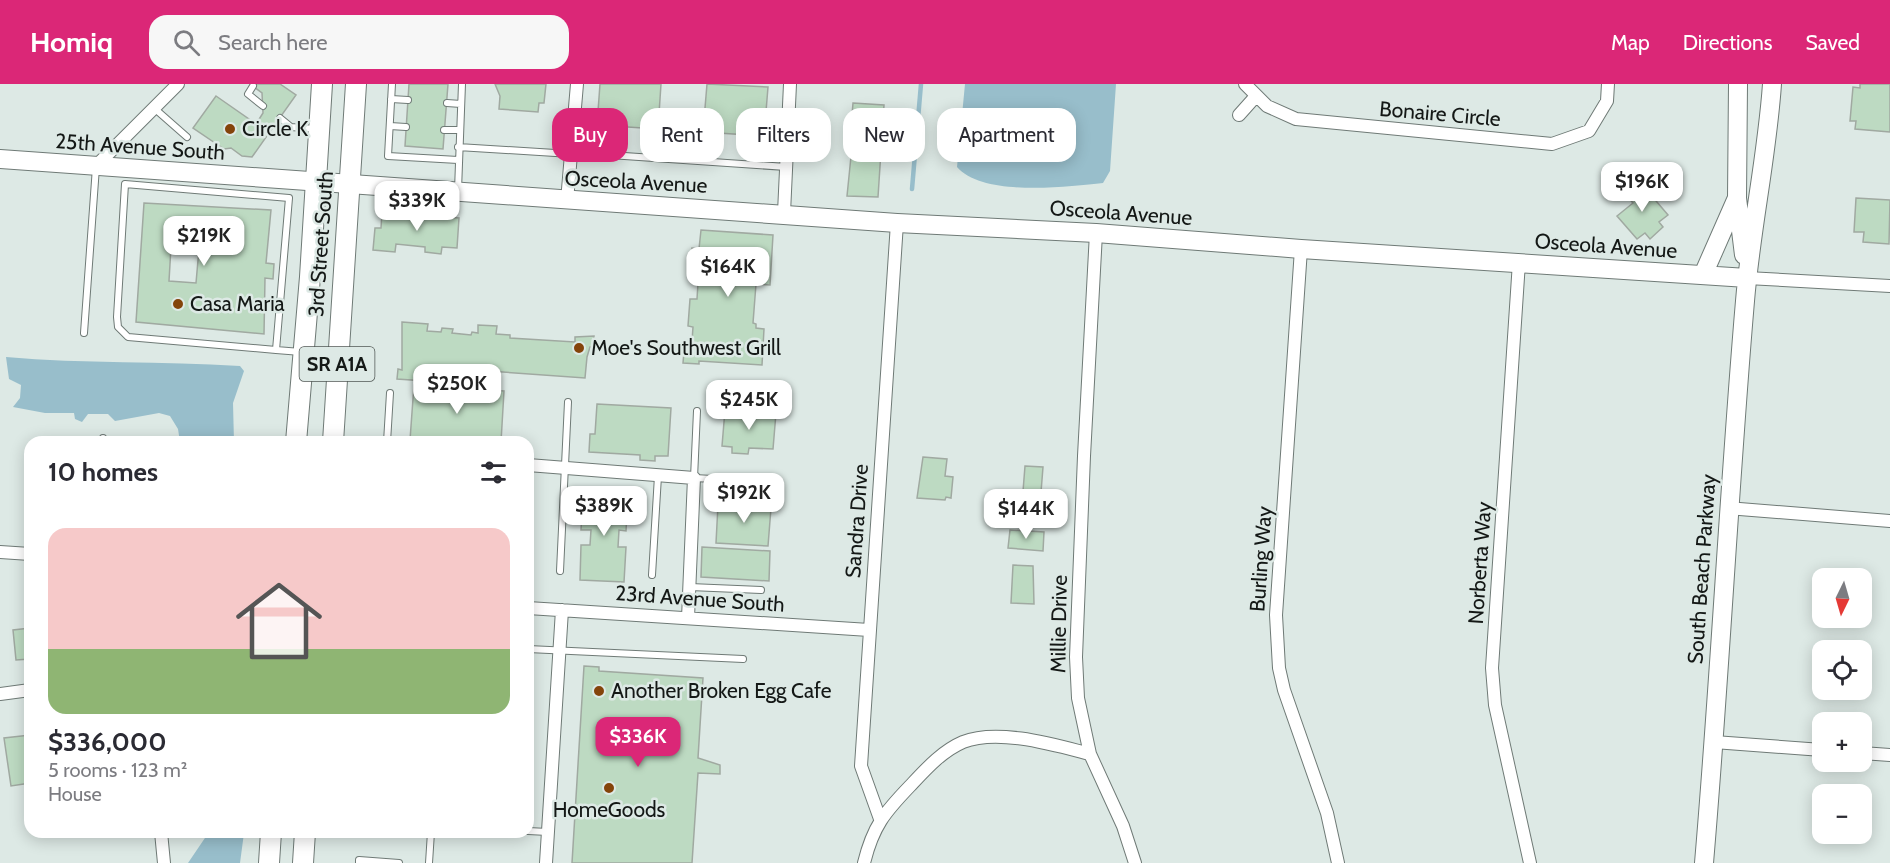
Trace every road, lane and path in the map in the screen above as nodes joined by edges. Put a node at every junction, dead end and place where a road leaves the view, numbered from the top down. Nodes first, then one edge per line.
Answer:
1 (178, 84) edge
2 (322, 84) edge
3 (356, 84) edge
4 (392, 84) edge
5 (462, 84) edge
6 (577, 84) edge
7 (790, 84) edge
8 (1245, 84) edge
9 (1608, 84) edge
10 (1738, 84) edge
11 (1772, 84) edge
12 (253, 86) dead end
13 (1256, 96) junction
14 (391, 99) junction
15 (408, 100) dead end
16 (447, 103) dead end
17 (461, 104) junction
18 (263, 106) dead end
19 (154, 108) junction
20 (575, 108) edge
21 (1239, 115) dead end
22 (280, 118) dead end
23 (390, 126) junction
24 (406, 127) dead end
25 (319, 130) junction
26 (444, 130) dead end
27 (459, 130) junction
28 (187, 136) dead end
29 (459, 147) junction
30 (552, 153) edge
31 (628, 156) edge
32 (0, 159) edge
33 (458, 160) junction
34 (570, 162) edge
35 (96, 166) junction
36 (786, 167) junction
37 (125, 176) junction
38 (315, 183) junction
39 (349, 185) junction
40 (261, 188) junction
41 (458, 193) junction
42 (1737, 198) junction
43 (567, 201) junction
44 (784, 213) junction
45 (897, 223) junction
46 (1096, 233) junction
47 (1301, 249) junction
48 (1519, 262) junction
49 (1703, 275) junction
50 (1747, 278) junction
51 (1890, 286) edge
52 (84, 333) dead end
53 (276, 350) junction
54 (304, 353) junction
55 (390, 393) dead end
56 (568, 402) dead end
57 (697, 411) dead end
58 (297, 436) edge
59 (333, 436) edge
60 (387, 436) edge
61 (534, 466) edge
62 (564, 468) junction
63 (658, 476) junction
64 (694, 478) junction
65 (767, 482) dead end
66 (1727, 508) junction
67 (1890, 521) edge
68 (0, 552) edge
69 (24, 554) edge
70 (560, 571) dead end
71 (652, 575) dead end
72 (689, 587) junction
73 (761, 590) dead end
74 (534, 608) edge
75 (562, 610) junction
76 (688, 618) junction
77 (869, 630) junction
78 (534, 649) edge
79 (559, 651) junction
80 (743, 660) dead end
81 (24, 691) edge
82 (0, 694) edge
83 (1714, 742) junction
84 (1812, 749) edge
85 (1090, 754) junction
86 (1872, 754) edge
87 (1890, 755) edge
88 (880, 819) junction
89 (534, 831) edge
90 (548, 832) junction
91 (162, 838) edge
92 (271, 838) edge
93 (305, 838) edge
94 (431, 838) edge
95 (164, 863) edge
96 (269, 863) edge
97 (303, 863) edge
98 (359, 863) edge
99 (399, 863) edge
100 (429, 863) edge
101 (546, 863) edge
102 (864, 863) edge
103 (1135, 863) edge
104 (1338, 863) edge
105 (1530, 863) edge
106 (1704, 863) edge

1 - 19 street
2 - 25 main road, 3rd Street South / SR A1A
3 - 39 main road, 3rd Street South / SR A1A
4 - 14 lane
5 - 17 lane
6 - 20 street
7 - 36 street
8 - 13 street, Bonaire Circle
9 - 13 street, Bonaire Circle
10 - 42 street, South Beach Parkway
11 - 50 street, South Beach Parkway
12 - 18 lane
13 - 21 street
14 - 15 lane
14 - 23 lane
16 - 17 lane
17 - 27 lane
19 - 28 lane
19 - 35 street
22 - 25 lane
23 - 24 lane
23 - 33 lane
25 - 38 main road, 3rd Street South / SR A1A
26 - 27 lane
27 - 29 lane
29 - 30 lane
29 - 33 lane
31 - 36 lane
32 - 35 street, 25th Avenue South
33 - 41 lane
34 - 43 street
35 - 37 street, 25th Avenue South
35 - 52 lane
36 - 44 street
37 - 40 street, 25th Avenue South
37 - 53 lane
38 - 39 street, 25th Avenue South
38 - 40 street, 25th Avenue South
38 - 54 main road, 3rd Street South / SR A1A
39 - 41 street, Osceola Avenue
39 - 59 main road, 3rd Street South / SR A1A
40 - 53 lane
41 - 43 street, Osceola Avenue
42 - 49 street
42 - 50 street, South Beach Parkway
43 - 44 street, Osceola Avenue
44 - 45 street, Osceola Avenue
45 - 46 street, Osceola Avenue
45 - 77 street, Sandra Drive
46 - 47 street, Osceola Avenue
46 - 85 street, Millie Drive
47 - 48 street, Osceola Avenue
47 - 104 street, Burling Way
48 - 49 street, Osceola Avenue
48 - 105 street, Norberta Way
49 - 50 street, Osceola Avenue
50 - 51 street, Osceola Avenue
50 - 66 street, South Beach Parkway
53 - 54 lane
54 - 58 main road, 3rd Street South / SR A1A
55 - 60 lane
56 - 62 lane
57 - 64 lane
61 - 62 street
62 - 63 street
62 - 70 lane
63 - 64 street
63 - 71 lane
64 - 65 lane
64 - 72 street
66 - 67 street
66 - 83 street, South Beach Parkway
68 - 69 street
72 - 73 lane
72 - 76 street
74 - 75 street, 23rd Avenue South
75 - 76 street, 23rd Avenue South
75 - 79 street
76 - 77 street, 23rd Avenue South
77 - 88 street, Sandra Drive
78 - 79 lane
79 - 80 lane
79 - 90 street
81 - 82 street
83 - 84 street
83 - 106 street, South Beach Parkway
85 - 88 street
85 - 103 street, Millie Drive
86 - 87 street
88 - 102 street
89 - 90 lane
90 - 101 street
91 - 95 street
92 - 96 main road
93 - 97 main road
94 - 100 lane
98 - 99 lane

